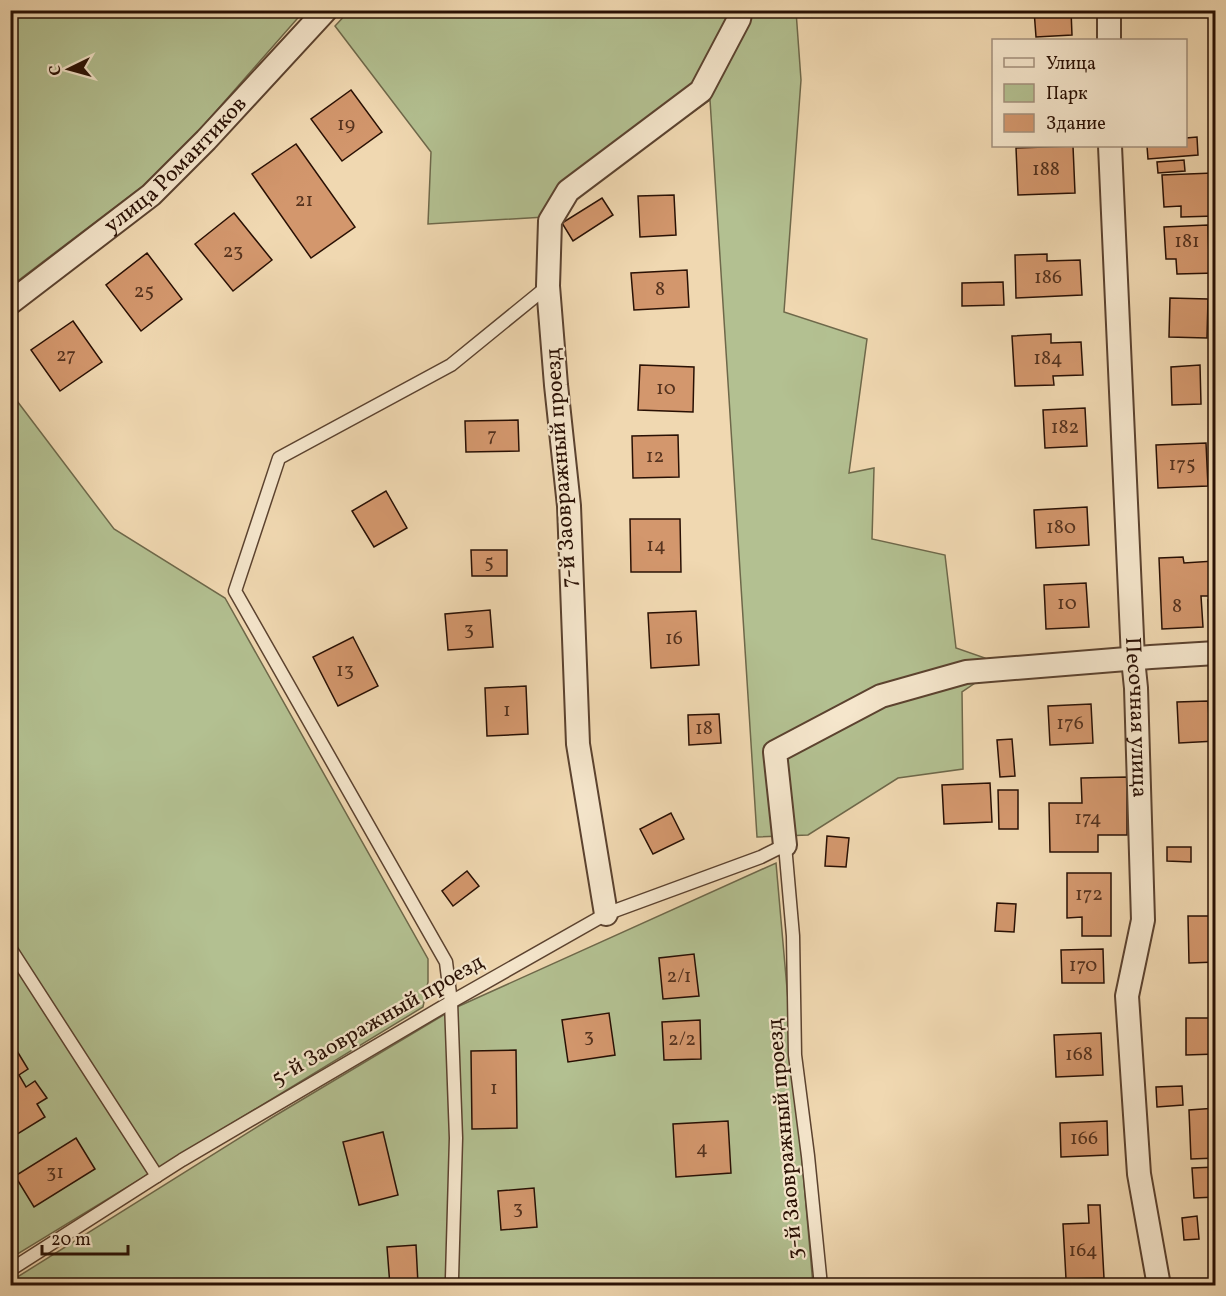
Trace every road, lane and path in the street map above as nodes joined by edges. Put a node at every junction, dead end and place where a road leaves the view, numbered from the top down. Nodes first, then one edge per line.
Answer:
1 (326, 10) edge
2 (741, 10) edge
3 (1109, 10) edge
4 (1109, 39) edge
5 (1110, 147) edge
6 (548, 286) junction
7 (10, 303) edge
8 (1215, 653) edge
9 (1132, 659) junction
10 (785, 844) junction
11 (606, 914) junction
12 (10, 948) edge
13 (451, 1002) junction
14 (157, 1176) junction
15 (10, 1270) edge
16 (452, 1278) dead end
17 (821, 1286) edge
18 (1159, 1286) edge

1 - 7 street, улица Романтиков
2 - 6 street, 7-й Заовражный проезд
3 - 4 street
5 - 9 street, Песочная улица
6 - 11 street, 7-й Заовражный проезд
6 - 13 lane
8 - 9 street
9 - 10 street
9 - 18 street, Песочная улица
10 - 11 lane, 5-й Заовражный проезд
10 - 17 lane, 3-й Заовражный проезд
11 - 13 lane, 5-й Заовражный проезд
12 - 14 lane
13 - 14 lane, 5-й Заовражный проезд
13 - 16 lane
14 - 15 lane, 5-й Заовражный проезд

